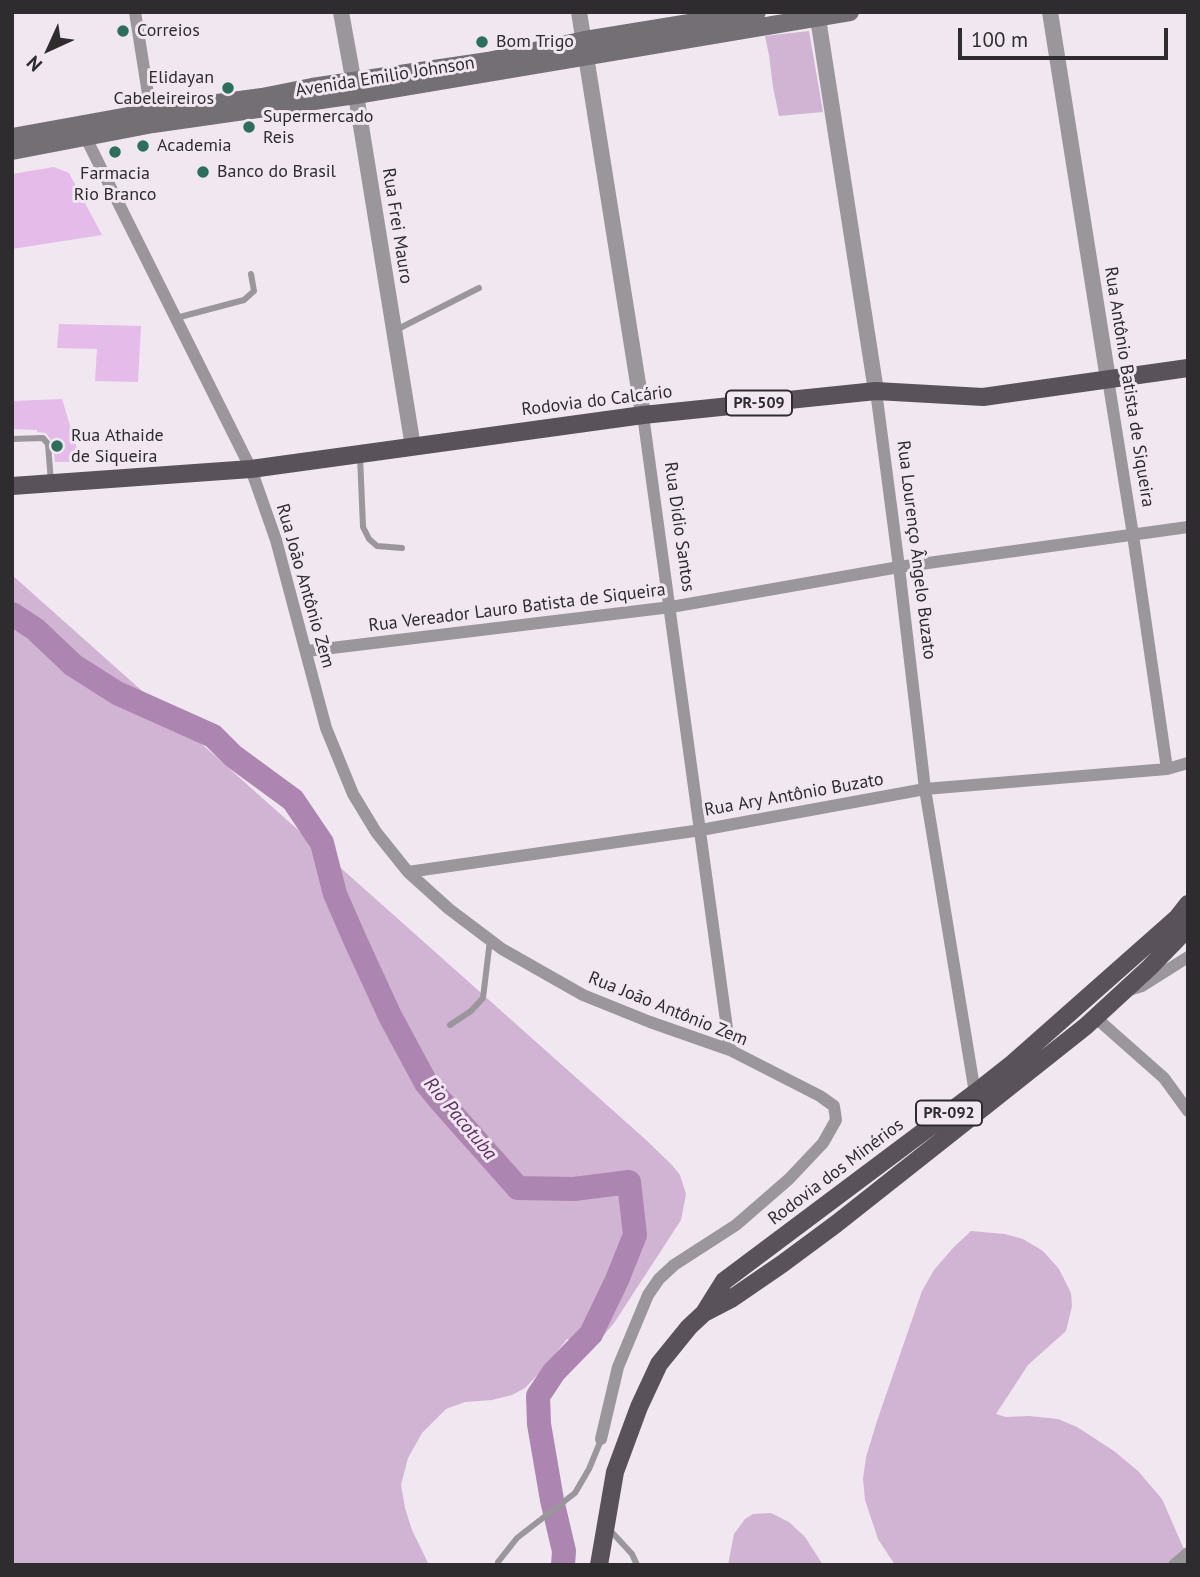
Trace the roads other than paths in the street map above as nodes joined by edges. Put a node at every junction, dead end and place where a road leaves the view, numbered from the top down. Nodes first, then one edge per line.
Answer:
1 (135, 12) edge
2 (341, 12) edge
3 (579, 12) edge
4 (757, 12) edge
5 (850, 12) edge
6 (1050, 12) edge
7 (818, 15) edge
8 (586, 48) junction
9 (354, 88) junction
10 (151, 118) junction
11 (83, 131) junction
12 (12, 137) edge
13 (12, 150) edge
14 (251, 274) dead end
15 (479, 288) dead end
16 (176, 318) junction
17 (394, 331) junction
18 (1188, 368) edge
19 (1108, 379) junction
20 (876, 391) junction
21 (643, 415) junction
22 (12, 439) edge
23 (413, 447) junction
24 (360, 454) junction
25 (251, 470) junction
26 (52, 484) junction
27 (12, 486) edge
28 (1188, 527) edge
29 (1133, 535) junction
30 (402, 548) dead end
31 (899, 567) junction
32 (671, 607) junction
33 (307, 652) junction
34 (1188, 763) edge
35 (1167, 769) junction
36 (925, 789) junction
37 (701, 830) junction
38 (408, 872) junction
39 (1188, 904) edge
40 (1188, 928) edge
41 (490, 940) junction
42 (1188, 957) edge
43 (1122, 993) junction
44 (1095, 1017) junction
45 (450, 1025) dead end
46 (730, 1050) junction
47 (975, 1093) junction
48 (1188, 1111) edge
49 (704, 1313) junction
50 (601, 1439) joint
51 (605, 1525) junction
52 (1188, 1553) edge
53 (498, 1565) edge
54 (600, 1565) edge
55 (637, 1565) edge
56 (1174, 1565) edge

1 - 10 street
2 - 9 street, Rua Frei Mauro
3 - 8 street, Rua Didio Santos
4 - 8 main road, Avenida Emilio Johnson
5 - 7 main road, Avenida Emilio Johnson
6 - 19 street, Rua Antônio Batista de Siqueira
7 - 8 main road, Avenida Emilio Johnson
7 - 20 street, Rua Lourenço Ângelo Buzato
8 - 9 main road, Avenida Emilio Johnson
8 - 21 street, Rua Didio Santos
9 - 10 main road, Avenida Emilio Johnson
9 - 17 street, Rua Frei Mauro
10 - 11 main road, Avenida Emilio Johnson
11 - 12 main road, Avenida Emilio Johnson
11 - 13 main road, Avenida Emilio Johnson
11 - 16 street, Rua João Antônio Zem
14 - 16 lane
15 - 17 lane
16 - 25 street, Rua João Antônio Zem
17 - 23 street, Rua Frei Mauro
18 - 19 main road, Rodovia do Calcário / PR-509
19 - 20 main road, Rodovia do Calcário / PR-509
19 - 29 street, Rua Antônio Batista de Siqueira
20 - 21 main road, Rodovia do Calcário / PR-509
20 - 31 street, Rua Lourenço Ângelo Buzato
21 - 23 main road, Rodovia do Calcário / PR-509
21 - 32 street, Rua Didio Santos
22 - 26 lane
23 - 24 main road, Rodovia do Calcário / PR-509
24 - 25 main road, Rodovia do Calcário / PR-509
24 - 30 lane
25 - 26 main road, Rodovia do Calcário / PR-509
25 - 33 street, Rua João Antônio Zem
26 - 27 main road, Rodovia do Calcário / PR-509
28 - 29 street, Rua Vereador Lauro Batista de Siqueira
29 - 31 street, Rua Vereador Lauro Batista de Siqueira
29 - 35 street, Rua Antônio Batista de Siqueira
31 - 32 street, Rua Vereador Lauro Batista de Siqueira
31 - 36 street, Rua Lourenço Ângelo Buzato
32 - 33 street, Rua Vereador Lauro Batista de Siqueira
32 - 37 street, Rua Didio Santos
33 - 38 street, Rua João Antônio Zem
34 - 35 street, Rua Ary Antônio Buzato
35 - 36 street, Rua Ary Antônio Buzato
36 - 37 street, Rua Ary Antônio Buzato
36 - 47 street, Rua Lourenço Ângelo Buzato
37 - 38 street, Rua Ary Antônio Buzato
37 - 46 street, Rua Didio Santos
38 - 41 street, Rua João Antônio Zem
39 - 47 main road, Rodovia dos Minérios / PR-092
40 - 43 main road, Rodovia dos Minérios / PR-092
41 - 45 lane
41 - 46 street, Rua João Antônio Zem
42 - 43 street
43 - 44 main road, Rodovia dos Minérios / PR-092
44 - 48 street
44 - 49 main road, Rodovia dos Minérios / PR-092
46 - 50 street, Rua João Antônio Zem
47 - 49 main road, Rodovia dos Minérios / PR-092
49 - 51 main road, Rodovia dos Minérios / PR-092
50 - 53 lane
51 - 54 main road, Rodovia dos Minérios / PR-092
51 - 55 lane
52 - 56 street

